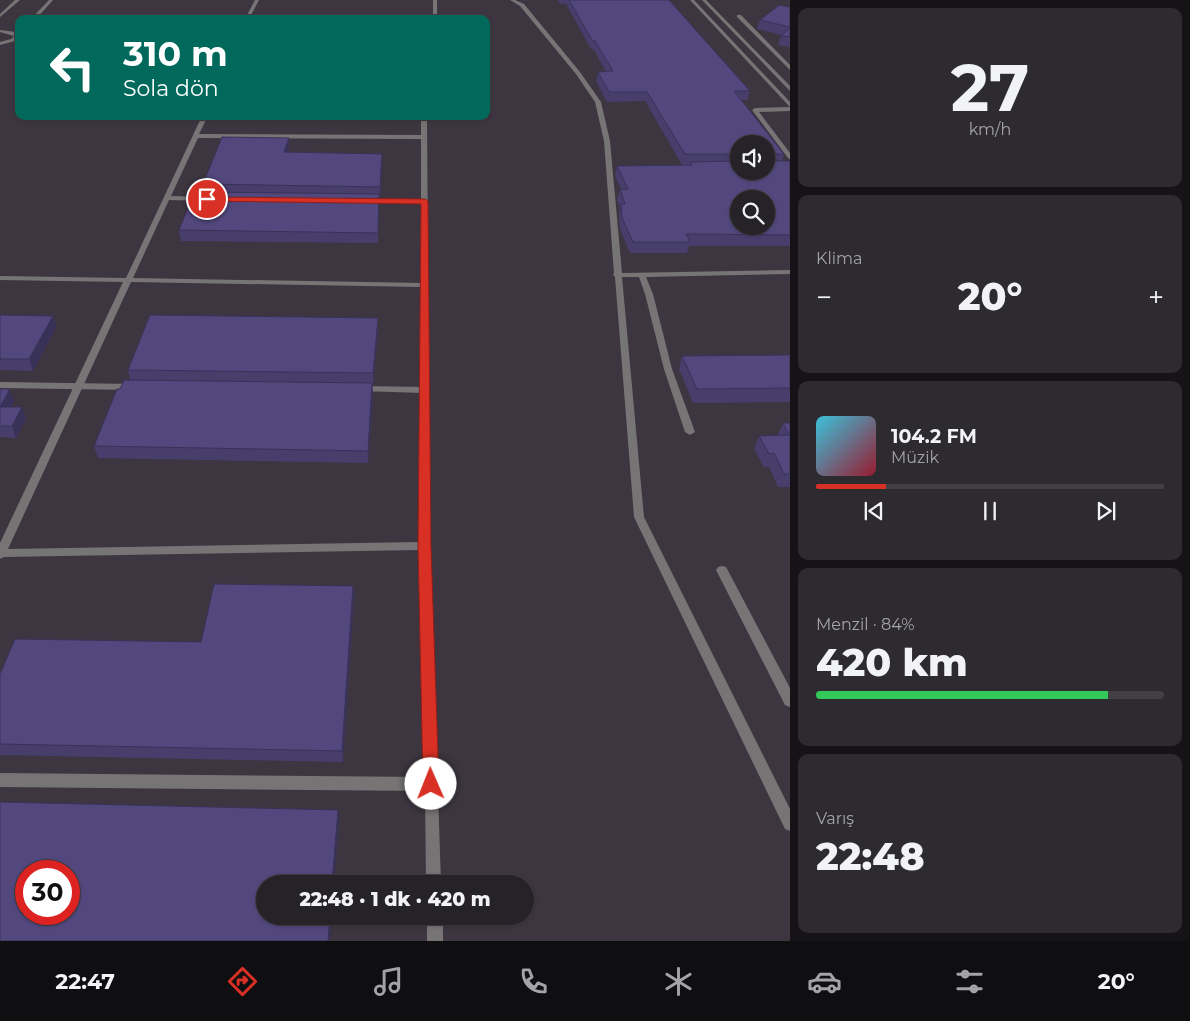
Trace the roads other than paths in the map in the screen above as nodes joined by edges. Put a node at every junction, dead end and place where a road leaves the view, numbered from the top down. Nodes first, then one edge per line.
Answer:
1 (18, 0) edge
2 (51, 0) edge
3 (257, 0) edge
4 (435, 0) edge
5 (512, 0) edge
6 (692, 0) edge
7 (704, 0) edge
8 (37, 15) edge
9 (249, 15) edge
10 (435, 15) edge
11 (0, 16) edge
12 (738, 16) dead end
13 (0, 31) edge
14 (15, 35) edge
15 (15, 38) edge
16 (15, 40) edge
17 (0, 44) edge
18 (0, 53) edge
19 (790, 68) edge
20 (790, 89) edge
21 (790, 105) edge
22 (790, 109) edge
23 (203, 120) edge
24 (424, 120) edge
25 (196, 136) junction
26 (424, 137) junction
27 (790, 157) edge
28 (609, 169) junction
29 (618, 169) edge
30 (167, 198) junction
31 (217, 199) edge
32 (355, 200) edge
33 (425, 201) junction
34 (790, 272) edge
35 (617, 275) junction
36 (642, 275) junction
37 (0, 278) edge
38 (130, 279) junction
39 (425, 284) junction
40 (0, 385) edge
41 (78, 387) junction
42 (147, 387) edge
43 (356, 389) edge
44 (425, 390) junction
45 (690, 432) dead end
46 (424, 546) junction
47 (0, 554) edge
48 (722, 570) dead end
49 (790, 701) edge
50 (0, 780) edge
51 (431, 784) junction
52 (790, 824) edge
53 (434, 875) edge
54 (435, 925) edge
55 (435, 941) edge

1 - 11 street
2 - 8 street
3 - 9 street
4 - 10 street
5 - 28 street
6 - 21 street
7 - 20 street
12 - 19 street
13 - 14 street
15 - 17 street
16 - 18 street
22 - 27 street
23 - 25 street
24 - 26 street
25 - 26 street
25 - 30 street
26 - 33 street
28 - 29 street
28 - 35 street
30 - 31 street
30 - 38 street
32 - 33 street
33 - 39 street
34 - 36 street
35 - 36 street
35 - 52 street
36 - 45 street
37 - 38 street
38 - 39 street
38 - 41 street
39 - 44 street
40 - 41 street
41 - 42 street
41 - 47 street
43 - 44 street
44 - 46 street
46 - 47 street
46 - 51 street
48 - 49 street
50 - 51 street
51 - 53 street
54 - 55 street

